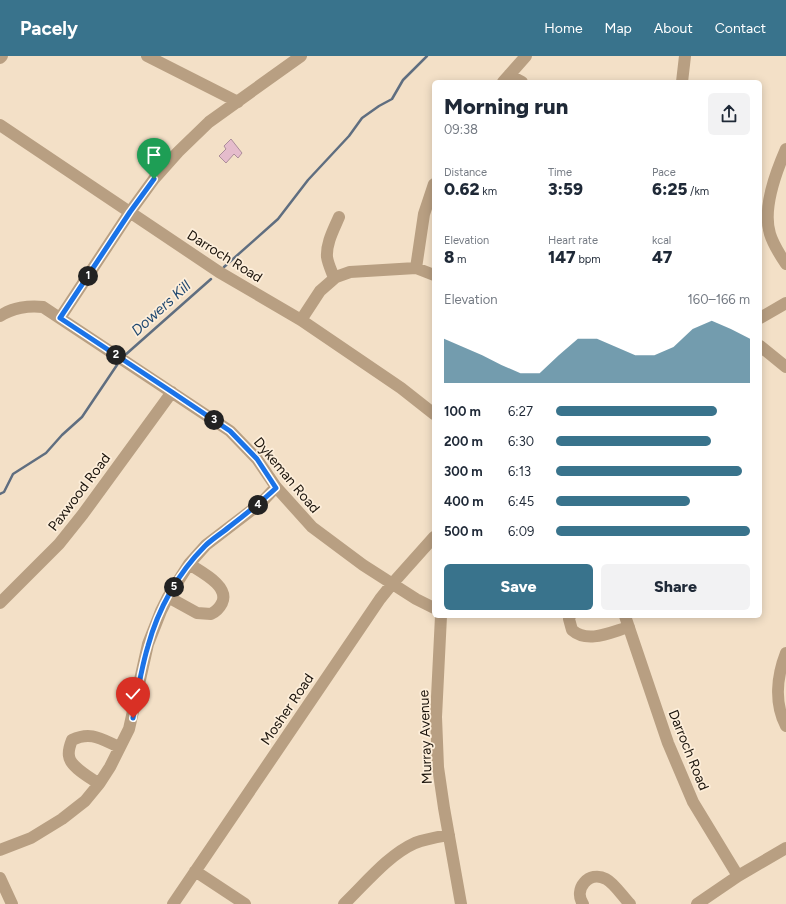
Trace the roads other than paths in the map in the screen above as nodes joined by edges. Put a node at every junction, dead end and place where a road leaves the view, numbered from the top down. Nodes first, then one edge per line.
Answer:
1 (2, 56) edge
2 (147, 56) edge
3 (301, 56) edge
4 (526, 56) edge
5 (685, 56) edge
6 (0, 58) edge
7 (506, 79) edge
8 (682, 80) edge
9 (238, 102) junction
10 (0, 125) edge
11 (786, 148) edge
12 (432, 190) edge
13 (130, 212) junction
14 (339, 217) dead end
15 (786, 264) edge
16 (416, 268) junction
17 (432, 274) edge
18 (334, 278) junction
19 (786, 303) edge
20 (0, 316) edge
21 (762, 317) edge
22 (60, 318) junction
23 (302, 320) junction
24 (762, 348) edge
25 (786, 367) edge
26 (172, 392) junction
27 (432, 412) edge
28 (276, 488) junction
29 (432, 539) edge
30 (189, 564) junction
31 (392, 584) junction
32 (168, 597) junction
33 (0, 603) edge
34 (432, 607) edge
35 (441, 618) edge
36 (569, 618) edge
37 (627, 622) edge
38 (786, 652) edge
39 (786, 726) edge
40 (120, 747) junction
41 (100, 784) junction
42 (449, 835) junction
43 (786, 848) edge
44 (0, 850) edge
45 (195, 871) junction
46 (738, 876) junction
47 (0, 878) edge
48 (12, 904) edge
49 (173, 904) edge
50 (245, 904) edge
51 (344, 904) edge
52 (461, 904) edge
53 (583, 904) edge
54 (630, 904) edge
55 (697, 904) edge

1 - 6 street
2 - 9 street
3 - 9 street
4 - 7 street
5 - 8 street
9 - 13 street
10 - 13 street, Darroch Road
11 - 15 street
12 - 16 street
13 - 22 street
13 - 23 street, Darroch Road
14 - 18 street
16 - 17 street
16 - 18 street
18 - 23 street
19 - 21 street
20 - 22 street, Dykeman Road
22 - 26 street, Dykeman Road
23 - 27 street, Darroch Road
24 - 25 street
26 - 28 street, Dykeman Road
26 - 33 street, Paxwood Road
28 - 30 street
28 - 31 street, Dykeman Road
29 - 31 street, Mosher Road
30 - 32 street
30 - 32 street
31 - 34 street, Dykeman Road
31 - 45 street, Mosher Road
32 - 40 street
35 - 42 street, Murray Avenue
36 - 37 street, Darroch Road
37 - 46 street, Darroch Road
38 - 39 street
40 - 41 street
40 - 41 street
41 - 44 street
42 - 51 street
42 - 52 street, Murray Avenue
43 - 46 street
45 - 49 street, Mosher Road
45 - 50 street
46 - 55 street
47 - 48 street
53 - 54 street

